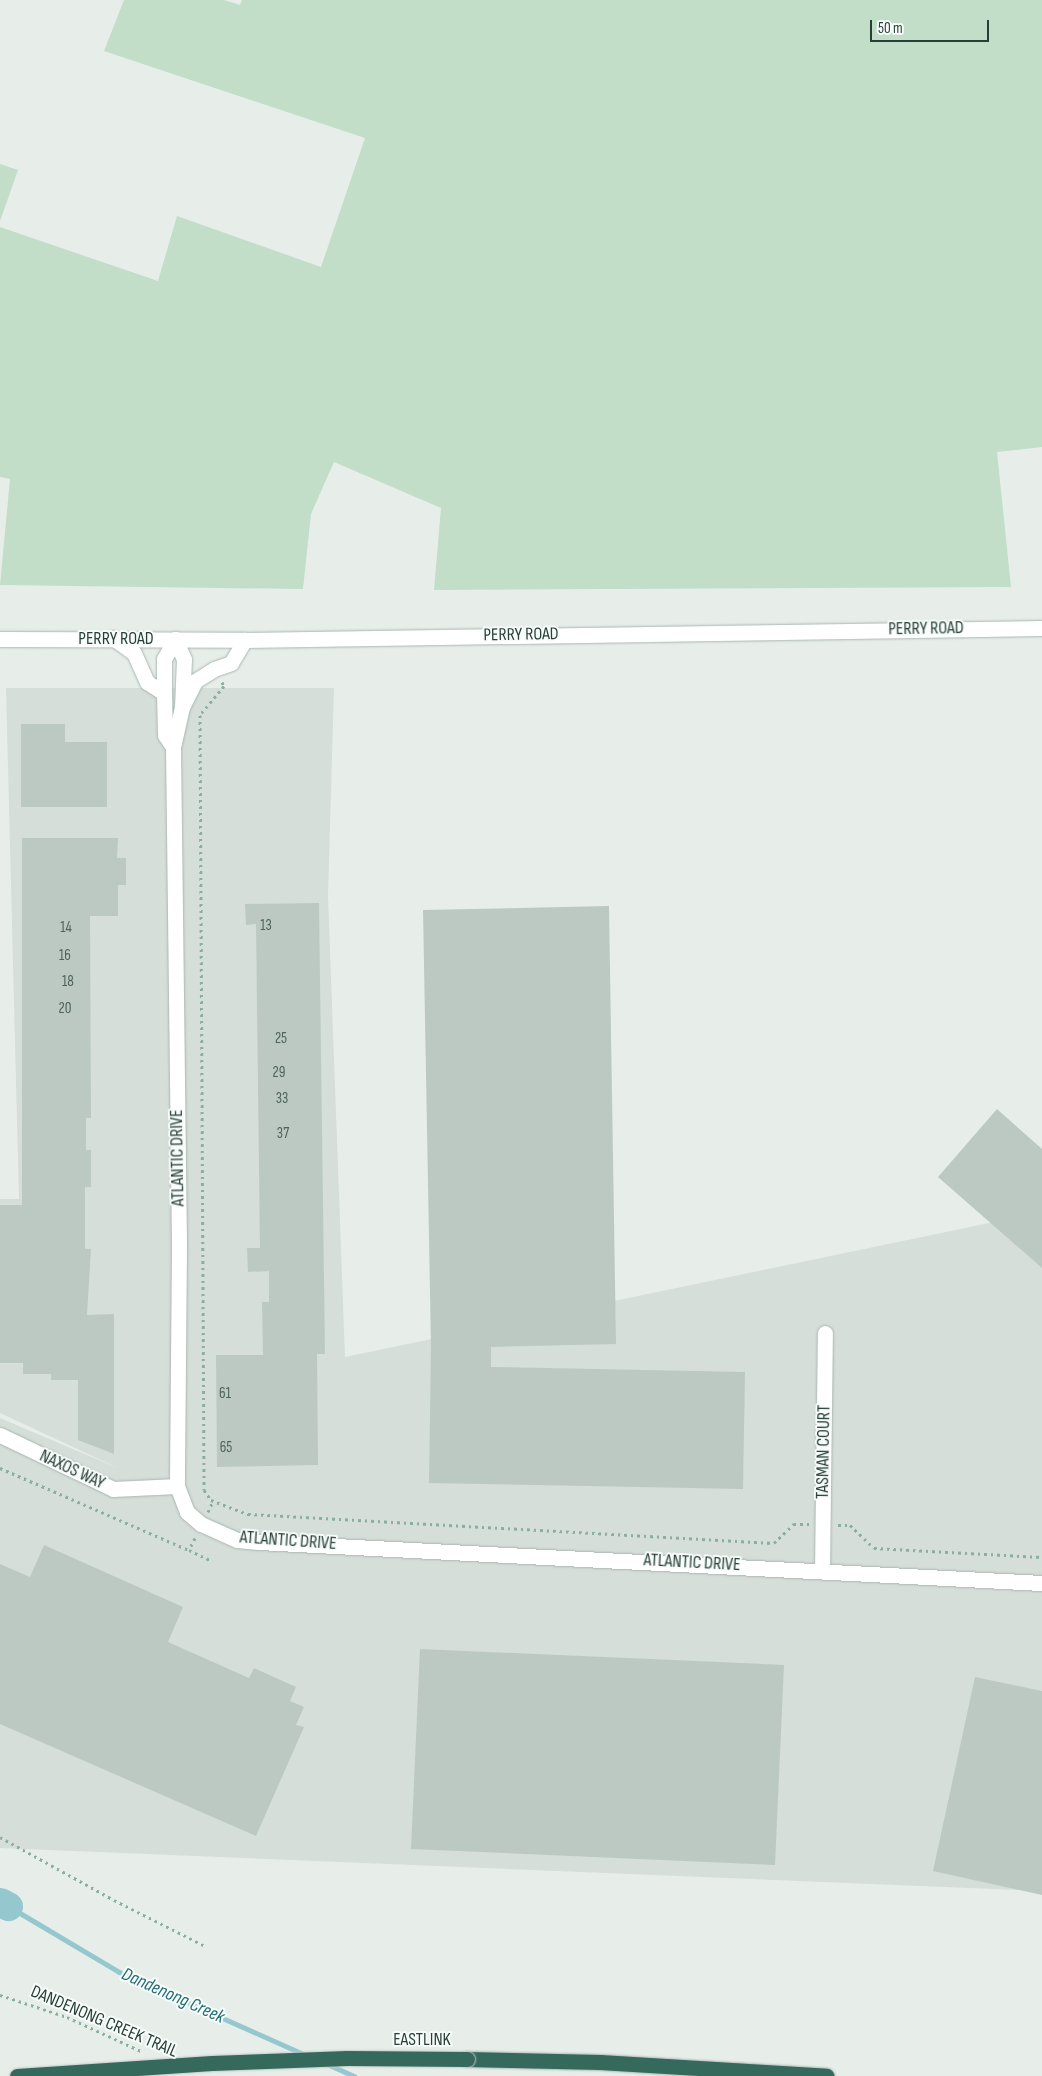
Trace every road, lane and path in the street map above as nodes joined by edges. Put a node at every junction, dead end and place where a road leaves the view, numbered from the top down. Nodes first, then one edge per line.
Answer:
1 (1042, 628) edge
2 (113, 638) junction
3 (0, 639) edge
4 (174, 639) junction
5 (245, 640) junction
6 (214, 669) junction
7 (164, 693) junction
8 (182, 707) junction
9 (173, 748) junction
10 (825, 1333) dead end
11 (0, 1436) edge
12 (0, 1468) edge
13 (177, 1486) junction
14 (823, 1525) junction
15 (189, 1550) dead end
16 (1042, 1557) edge
17 (822, 1571) junction
18 (1042, 1583) edge
19 (0, 1837) edge
20 (205, 1946) dead end
21 (0, 1994) edge
22 (145, 2053) dead end
23 (17, 2076) edge
24 (827, 2076) edge

1 - 5 street, PERRY ROAD
2 - 3 street, PERRY ROAD
2 - 4 street, PERRY ROAD
2 - 7 street
4 - 5 street, PERRY ROAD
4 - 7 street, ATLANTIC DRIVE
4 - 8 street, ATLANTIC DRIVE
5 - 6 street
6 - 8 street
6 - 14 path
7 - 9 street, ATLANTIC DRIVE
8 - 9 street, ATLANTIC DRIVE
9 - 13 street, ATLANTIC DRIVE
10 - 14 street, TASMAN COURT
11 - 13 street, NAXOS WAY
12 - 15 path
13 - 17 street, ATLANTIC DRIVE
14 - 16 path
14 - 17 street, TASMAN COURT
17 - 18 street, ATLANTIC DRIVE
19 - 20 path
21 - 22 path, DANDENONG CREEK TRAIL
23 - 24 highway, EASTLINK, bridge

